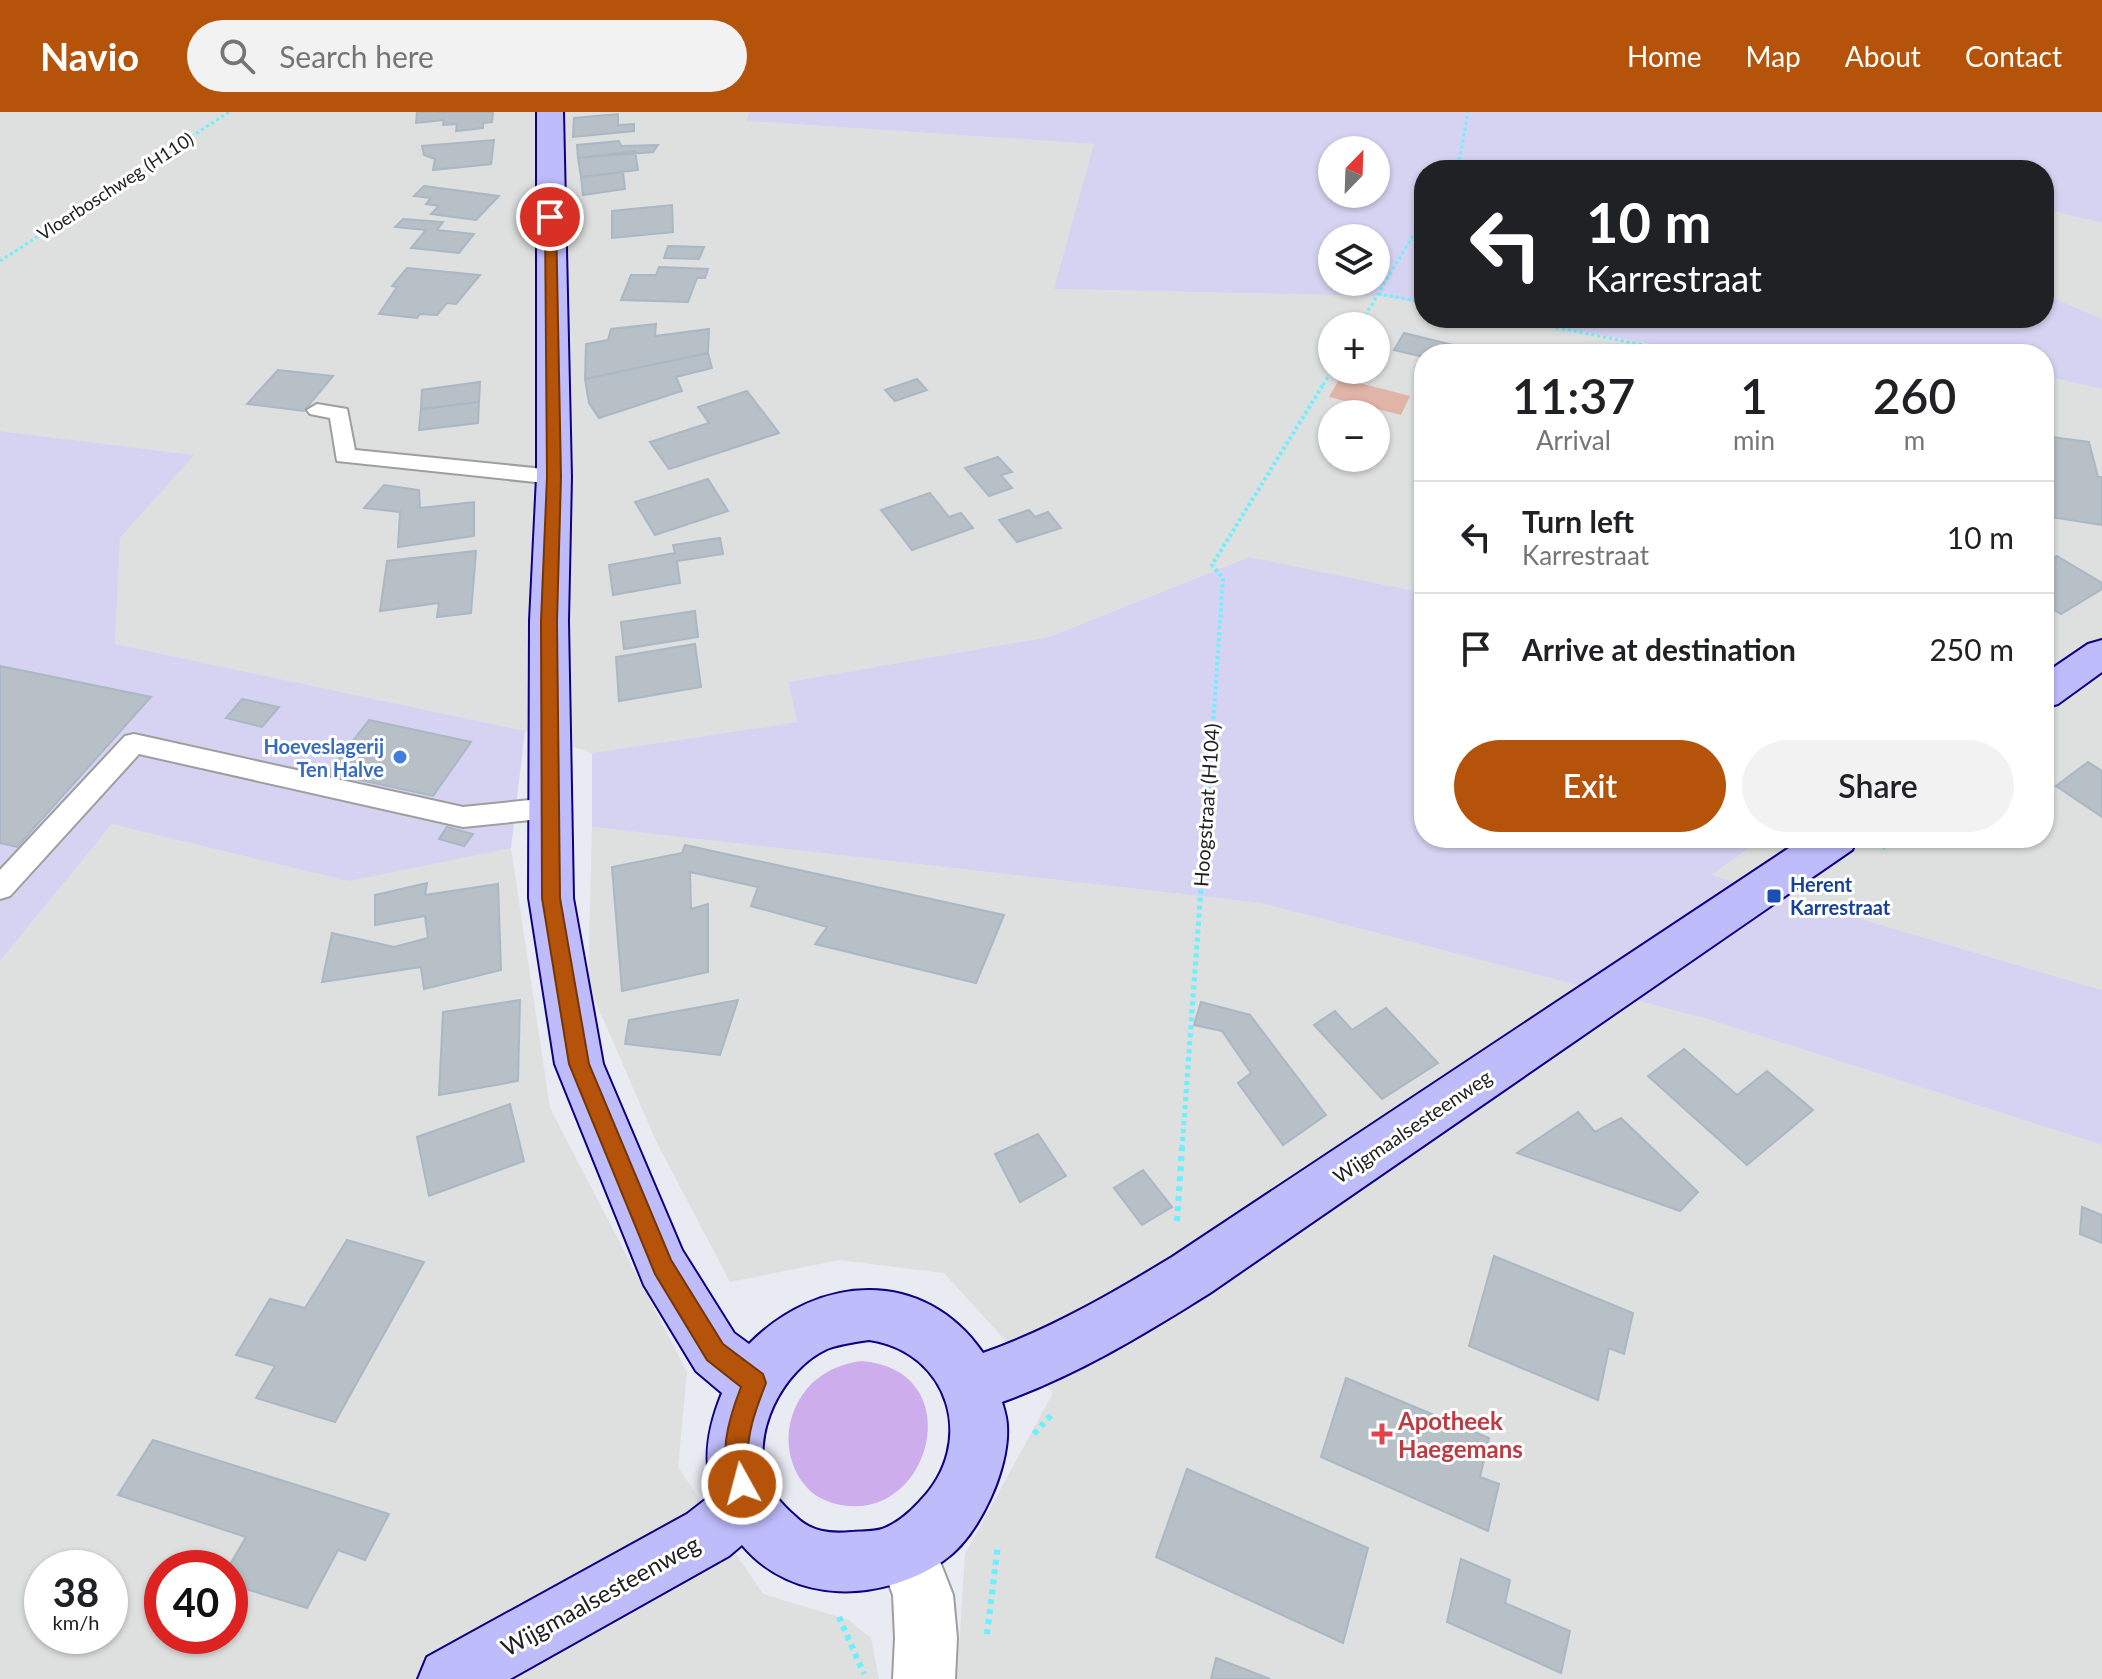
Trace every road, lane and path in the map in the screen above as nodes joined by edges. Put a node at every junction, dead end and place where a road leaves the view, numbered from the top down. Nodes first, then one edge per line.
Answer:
1 (229, 112) edge
2 (550, 112) edge
3 (1468, 112) edge
4 (1458, 160) edge
5 (1414, 234) edge
6 (0, 261) edge
7 (1390, 274) edge
8 (1390, 296) edge
9 (1414, 300) edge
10 (1559, 328) edge
11 (1638, 344) edge
12 (1323, 384) edge
13 (317, 410) dead end
14 (554, 477) junction
15 (2102, 653) edge
16 (2054, 687) edge
17 (550, 808) junction
18 (1822, 848) edge
19 (0, 888) edge
20 (1191, 1275) junction
21 (754, 1383) junction
22 (972, 1385) junction
23 (748, 1504) junction
24 (998, 1537) dead end
25 (907, 1552) junction
26 (835, 1609) dead end
27 (987, 1639) dead end
28 (449, 1679) edge
29 (866, 1679) edge
30 (924, 1679) edge

1 - 6 path, Vloerboschweg (H110)
2 - 14 street
3 - 4 path
5 - 7 path
8 - 9 path
10 - 11 path
12 - 20 path, Hoogstraat (H104)
13 - 14 lane
14 - 17 street
15 - 16 street
17 - 19 lane
17 - 21 street
18 - 20 street, Wijgmaalsesteenweg
20 - 22 street, Wijgmaalsesteenweg
21 - 22 street
21 - 23 street
22 - 25 street
23 - 25 street
23 - 28 street, Wijgmaalsesteenweg
24 - 27 path
25 - 30 street
26 - 29 path

